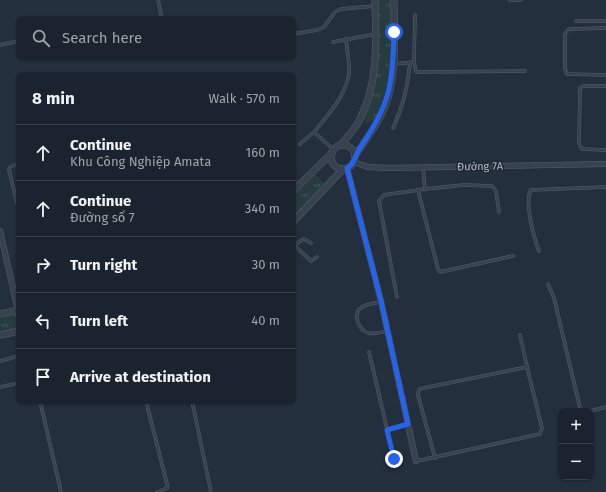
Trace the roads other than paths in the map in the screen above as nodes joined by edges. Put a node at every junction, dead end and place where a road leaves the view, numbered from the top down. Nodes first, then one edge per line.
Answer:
1 (158, 0) edge
2 (394, 0) edge
3 (509, 0) edge
4 (521, 0) edge
5 (375, 3) edge
6 (415, 15) dead end
7 (161, 16) edge
8 (576, 21) dead end
9 (606, 21) edge
10 (606, 28) edge
11 (296, 34) edge
12 (376, 34) junction
13 (346, 39) junction
14 (16, 41) edge
15 (333, 42) dead end
16 (0, 45) edge
17 (410, 62) junction
18 (414, 62) junction
19 (394, 64) junction
20 (525, 71) dead end
21 (606, 75) edge
22 (606, 86) edge
23 (392, 128) dead end
24 (314, 132) junction
25 (300, 144) dead end
26 (341, 145) junction
27 (606, 150) edge
28 (333, 151) junction
29 (354, 159) junction
30 (16, 164) edge
31 (606, 164) edge
32 (423, 167) junction
33 (345, 168) junction
34 (298, 185) joint
35 (296, 187) edge
36 (606, 187) edge
37 (425, 189) junction
38 (418, 190) junction
39 (16, 199) edge
40 (500, 212) dead end
41 (296, 219) edge
42 (0, 231) edge
43 (311, 243) dead end
44 (296, 244) edge
45 (296, 247) edge
46 (539, 251) dead end
47 (513, 256) dead end
48 (318, 257) dead end
49 (548, 284) dead end
50 (397, 297) dead end
51 (16, 298) edge
52 (381, 301) junction
53 (16, 311) edge
54 (0, 314) edge
55 (388, 331) junction
56 (16, 332) edge
57 (0, 335) edge
58 (520, 335) dead end
59 (369, 352) dead end
60 (16, 357) edge
61 (0, 361) edge
62 (528, 367) junction
63 (14, 384) dead end
64 (0, 387) edge
65 (41, 404) edge
66 (147, 404) edge
67 (193, 404) edge
68 (606, 407) edge
69 (580, 408) edge
70 (594, 410) edge
71 (408, 424) junction
72 (387, 430) junction
73 (435, 458) junction
74 (394, 459) dead end
75 (416, 461) joint
76 (61, 492) edge
77 (157, 492) edge
78 (211, 492) edge

1 - 7 lane
2 - 19 street
3 - 4 lane
5 - 11 lane
5 - 12 street
6 - 18 lane
8 - 9 lane
10 - 21 lane
12 - 13 lane
12 - 26 street
13 - 15 lane
13 - 24 lane
14 - 16 lane
17 - 18 lane
17 - 19 lane
17 - 23 lane
18 - 20 lane
19 - 29 street
22 - 27 lane
24 - 25 lane
24 - 28 lane
26 - 28 street
26 - 29 street
28 - 33 street
28 - 34 street
29 - 32 street, Đường 7A
29 - 33 street
30 - 39 lane
31 - 32 street, Đường 7A
32 - 37 lane
33 - 41 street
33 - 52 street
34 - 35 street
36 - 46 lane
37 - 38 lane
37 - 40 lane
38 - 47 lane
38 - 50 lane
42 - 51 street
43 - 44 lane
45 - 48 lane
49 - 69 lane
52 - 55 street
52 - 55 lane
53 - 54 street
55 - 71 street
56 - 57 street
58 - 62 lane
59 - 72 lane
60 - 61 lane
62 - 73 lane
62 - 73 lane
63 - 64 lane
65 - 76 lane
66 - 77 lane
67 - 78 lane
68 - 70 lane
71 - 72 lane
71 - 75 street
72 - 74 lane
73 - 75 lane

